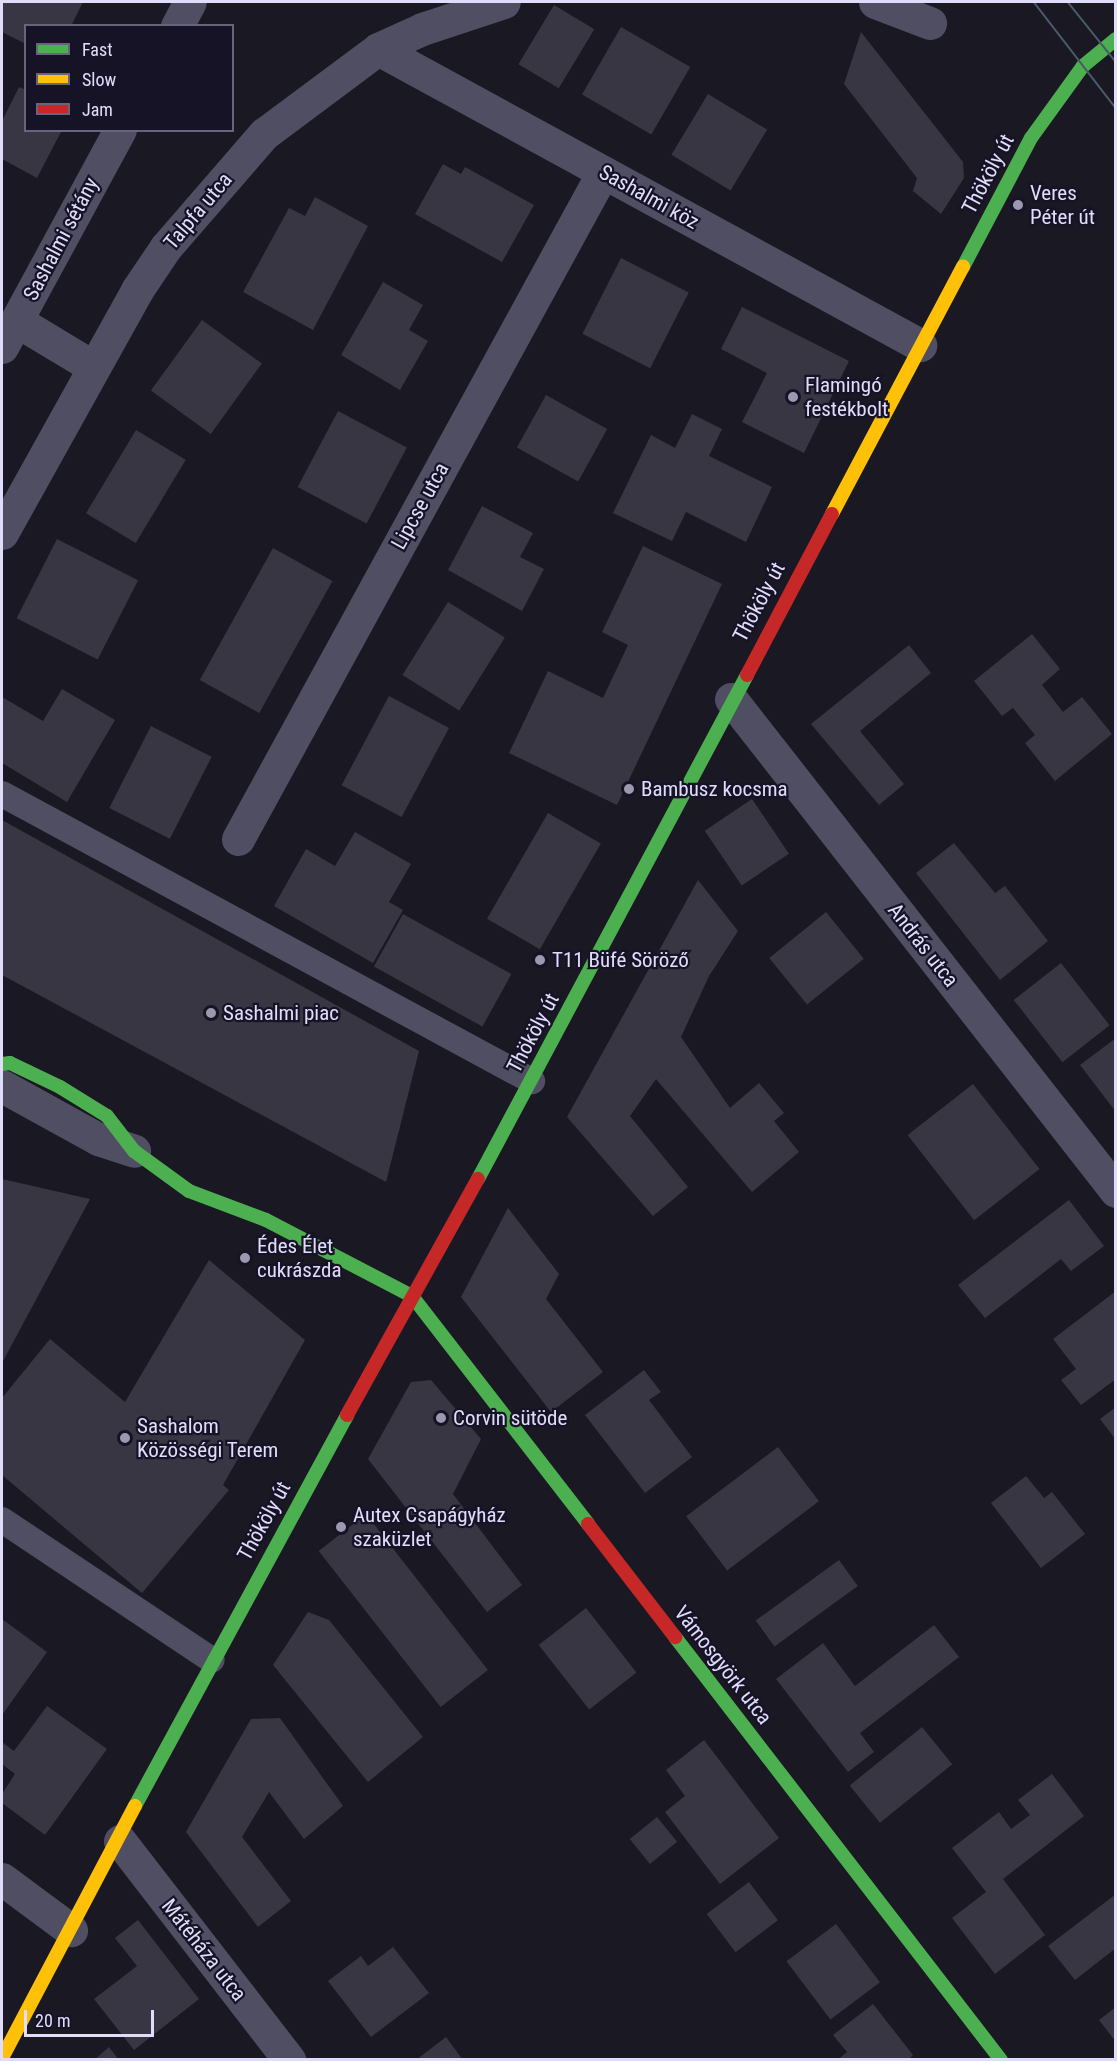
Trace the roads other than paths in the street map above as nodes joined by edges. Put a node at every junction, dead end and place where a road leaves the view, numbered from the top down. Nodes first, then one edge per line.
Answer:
1 (190, 2) edge
2 (504, 2) edge
3 (875, 2) edge
4 (930, 23) dead end
5 (178, 24) edge
6 (1116, 39) edge
7 (378, 49) junction
8 (119, 132) edge
9 (603, 172) junction
10 (9, 334) edge
11 (920, 345) junction
12 (92, 366) junction
13 (2, 533) edge
14 (731, 699) junction
15 (2, 794) edge
16 (238, 839) dead end
17 (2, 1064) edge
18 (532, 1081) junction
19 (2, 1086) edge
20 (134, 1151) junction
21 (1116, 1191) edge
22 (412, 1296) junction
23 (2, 1520) edge
24 (212, 1660) junction
25 (120, 1841) junction
26 (2, 1879) edge
27 (71, 1930) junction
28 (2, 2058) edge
29 (289, 2060) edge
30 (1001, 2060) edge

1 - 5 street
2 - 7 street, Talpfa utca
3 - 4 street
6 - 11 street, Thököly út
7 - 9 street, Sashalmi köz
7 - 12 street, Talpfa utca
8 - 10 street, Sashalmi sétány
9 - 11 street, Sashalmi köz
9 - 16 street, Lipcse utca
10 - 12 street
11 - 14 street, Thököly út
12 - 13 street, Talpfa utca
14 - 18 street, Thököly út
14 - 21 street, András utca
15 - 18 lane
17 - 20 street
18 - 22 street, Thököly út
19 - 20 street
20 - 22 street
22 - 24 street, Thököly út
22 - 30 street, Vámosgyörk utca
23 - 24 lane
24 - 25 street, Thököly út
25 - 27 street, Thököly út
25 - 29 street, Mátéháza utca
26 - 27 street
27 - 28 street, Thököly út

